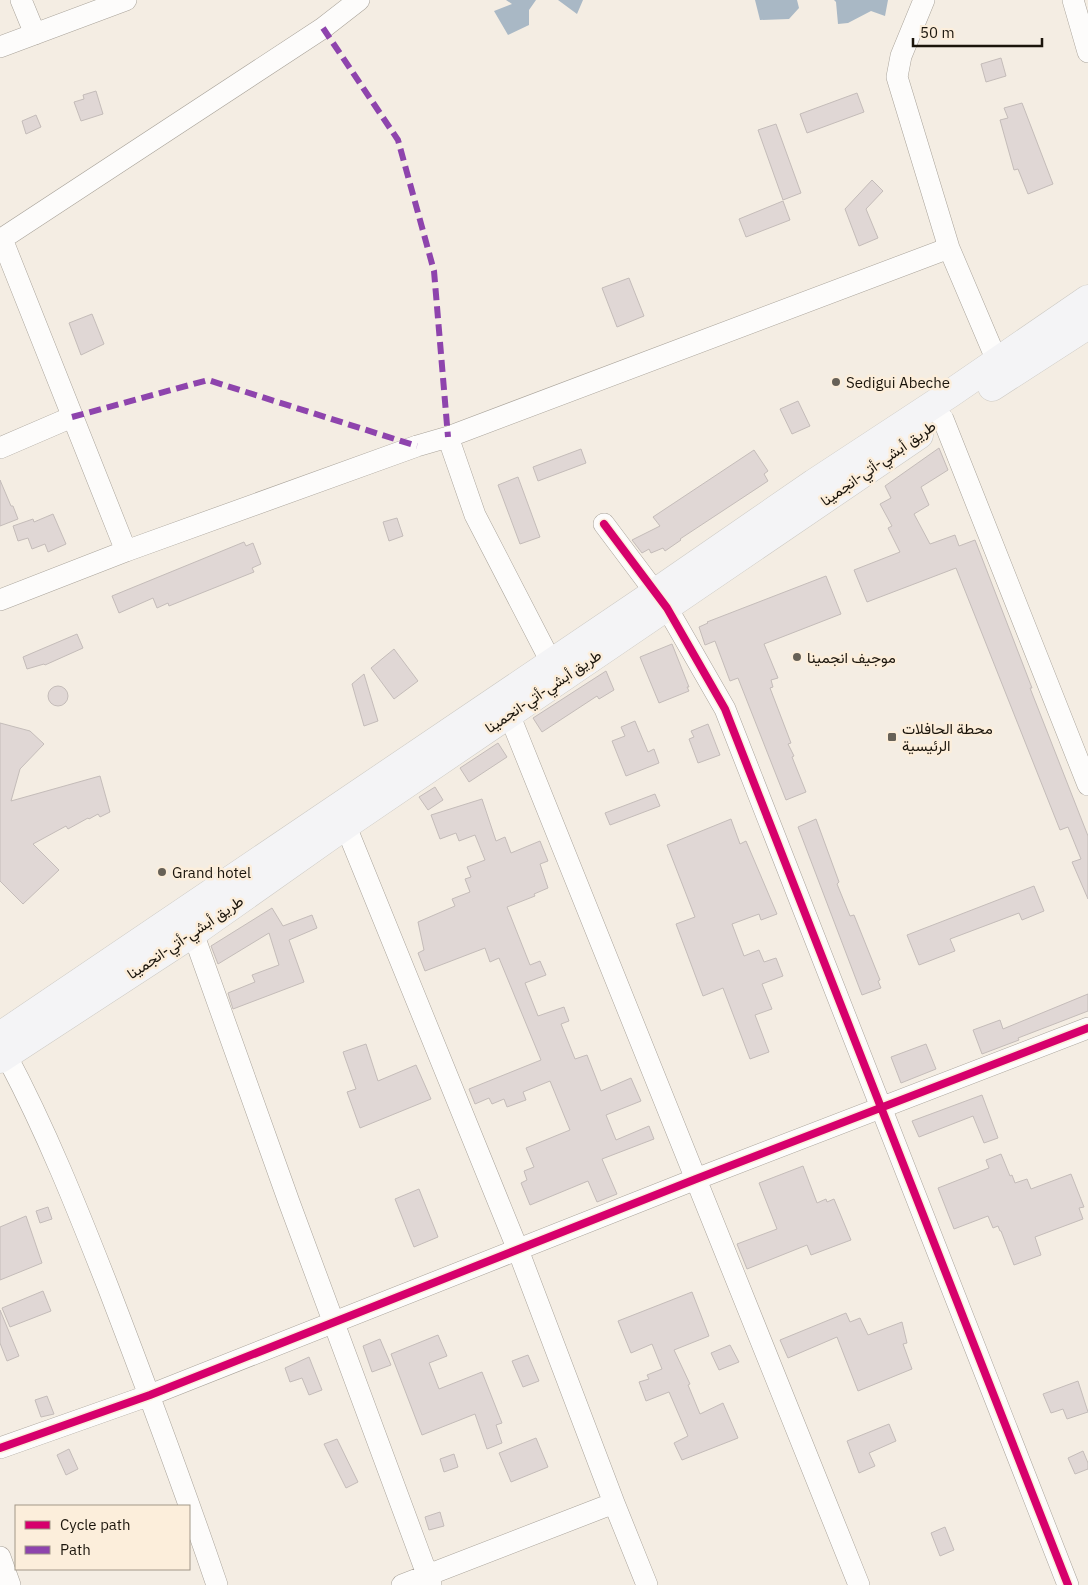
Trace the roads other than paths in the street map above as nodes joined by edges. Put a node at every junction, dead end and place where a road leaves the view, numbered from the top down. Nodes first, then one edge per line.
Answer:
1 (21, 0) edge
2 (126, 0) edge
3 (359, 0) edge
4 (924, 0) edge
5 (1073, 0) edge
6 (35, 34) junction
7 (0, 47) edge
8 (1088, 52) edge
9 (1, 239) edge
10 (949, 248) junction
11 (1088, 299) edge
12 (1088, 324) edge
13 (997, 361) junction
14 (72, 417) junction
15 (942, 419) junction
16 (448, 437) junction
17 (0, 448) edge
18 (820, 491) junction
19 (604, 524) dead end
20 (126, 551) junction
21 (0, 600) edge
22 (662, 600) junction
23 (551, 662) junction
24 (509, 714) junction
25 (1080, 744) edge
26 (1088, 785) edge
27 (342, 816) junction
28 (193, 933) junction
29 (1088, 1028) edge
30 (2, 1050) edge
31 (881, 1108) junction
32 (696, 1178) junction
33 (518, 1250) junction
34 (333, 1321) junction
35 (150, 1395) junction
36 (0, 1448) edge
37 (614, 1503) junction
38 (189, 1505) edge
39 (190, 1508) edge
40 (0, 1558) edge
41 (429, 1580) edge
42 (10, 1585) edge
43 (217, 1585) edge
44 (402, 1585) edge
45 (647, 1585) edge
46 (859, 1585) edge
47 (1068, 1585) edge

1 - 6 street
2 - 6 street
3 - 9 street
4 - 10 street
5 - 8 street
6 - 7 street
9 - 14 street
10 - 13 street
10 - 16 street
11 - 13 highway
12 - 15 highway, طريق أبشي-أتي-انجمينا
13 - 18 highway
14 - 17 street
14 - 20 street
15 - 18 highway, طريق أبشي-أتي-انجمينا
15 - 25 street
16 - 20 street
16 - 23 street
18 - 22 highway
19 - 22 street
20 - 21 street
22 - 23 highway
22 - 24 highway, طريق أبشي-أتي-انجمينا
22 - 31 street
23 - 27 highway
24 - 27 highway, طريق أبشي-أتي-انجمينا
24 - 32 street
25 - 26 street
27 - 28 highway, طريق أبشي-أتي-انجمينا
27 - 30 highway
27 - 33 street
28 - 30 highway, طريق أبشي-أتي-انجمينا
28 - 34 street
29 - 31 street
30 - 35 street
31 - 32 street
31 - 47 street
32 - 33 street
32 - 46 street
33 - 34 street
33 - 37 street
34 - 35 street
34 - 41 street
35 - 36 street
35 - 38 street
37 - 41 street
37 - 45 street
39 - 43 street
40 - 42 street
41 - 44 street

